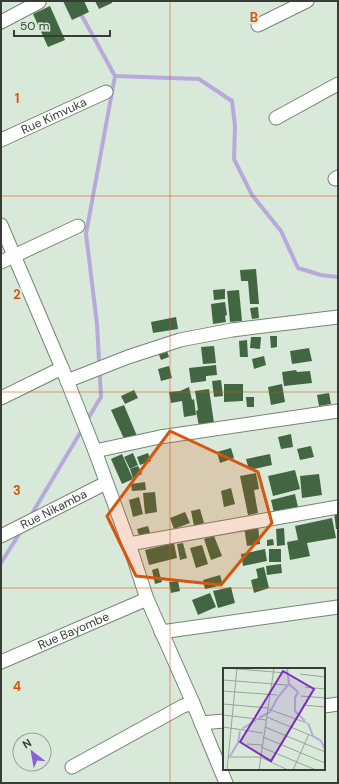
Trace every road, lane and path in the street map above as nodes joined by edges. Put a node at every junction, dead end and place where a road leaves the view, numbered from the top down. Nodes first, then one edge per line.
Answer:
1 (306, 1) edge
2 (38, 2) dead end
3 (1, 22) edge
4 (258, 25) dead end
5 (338, 84) edge
6 (106, 92) dead end
7 (276, 118) dead end
8 (1, 140) edge
9 (1, 225) edge
10 (78, 226) dead end
11 (14, 256) junction
12 (1, 262) edge
13 (338, 317) edge
14 (62, 368) junction
15 (67, 380) junction
16 (1, 398) edge
17 (338, 411) edge
18 (95, 451) junction
19 (106, 483) junction
20 (338, 507) edge
21 (1, 536) edge
22 (129, 544) junction
23 (147, 599) junction
24 (338, 606) edge
25 (161, 632) junction
26 (1, 662) edge
27 (193, 703) junction
28 (338, 704) edge
29 (325, 706) edge
30 (223, 721) edge
31 (201, 723) junction
32 (72, 767) dead end
33 (226, 783) edge

1 - 4 street
2 - 3 street
5 - 7 street
6 - 8 street, Rue Kimvuka
9 - 11 street
10 - 11 street
11 - 12 street
11 - 14 street
13 - 15 street
14 - 15 street
14 - 16 street
15 - 18 street
17 - 18 street
18 - 19 street
19 - 21 street, Rue Nikamba
19 - 22 street
20 - 22 street
22 - 23 street
23 - 25 street
23 - 26 street, Rue Bayombe
24 - 25 street
25 - 27 street
27 - 31 street
27 - 32 street
28 - 29 street
30 - 31 street
31 - 33 street

